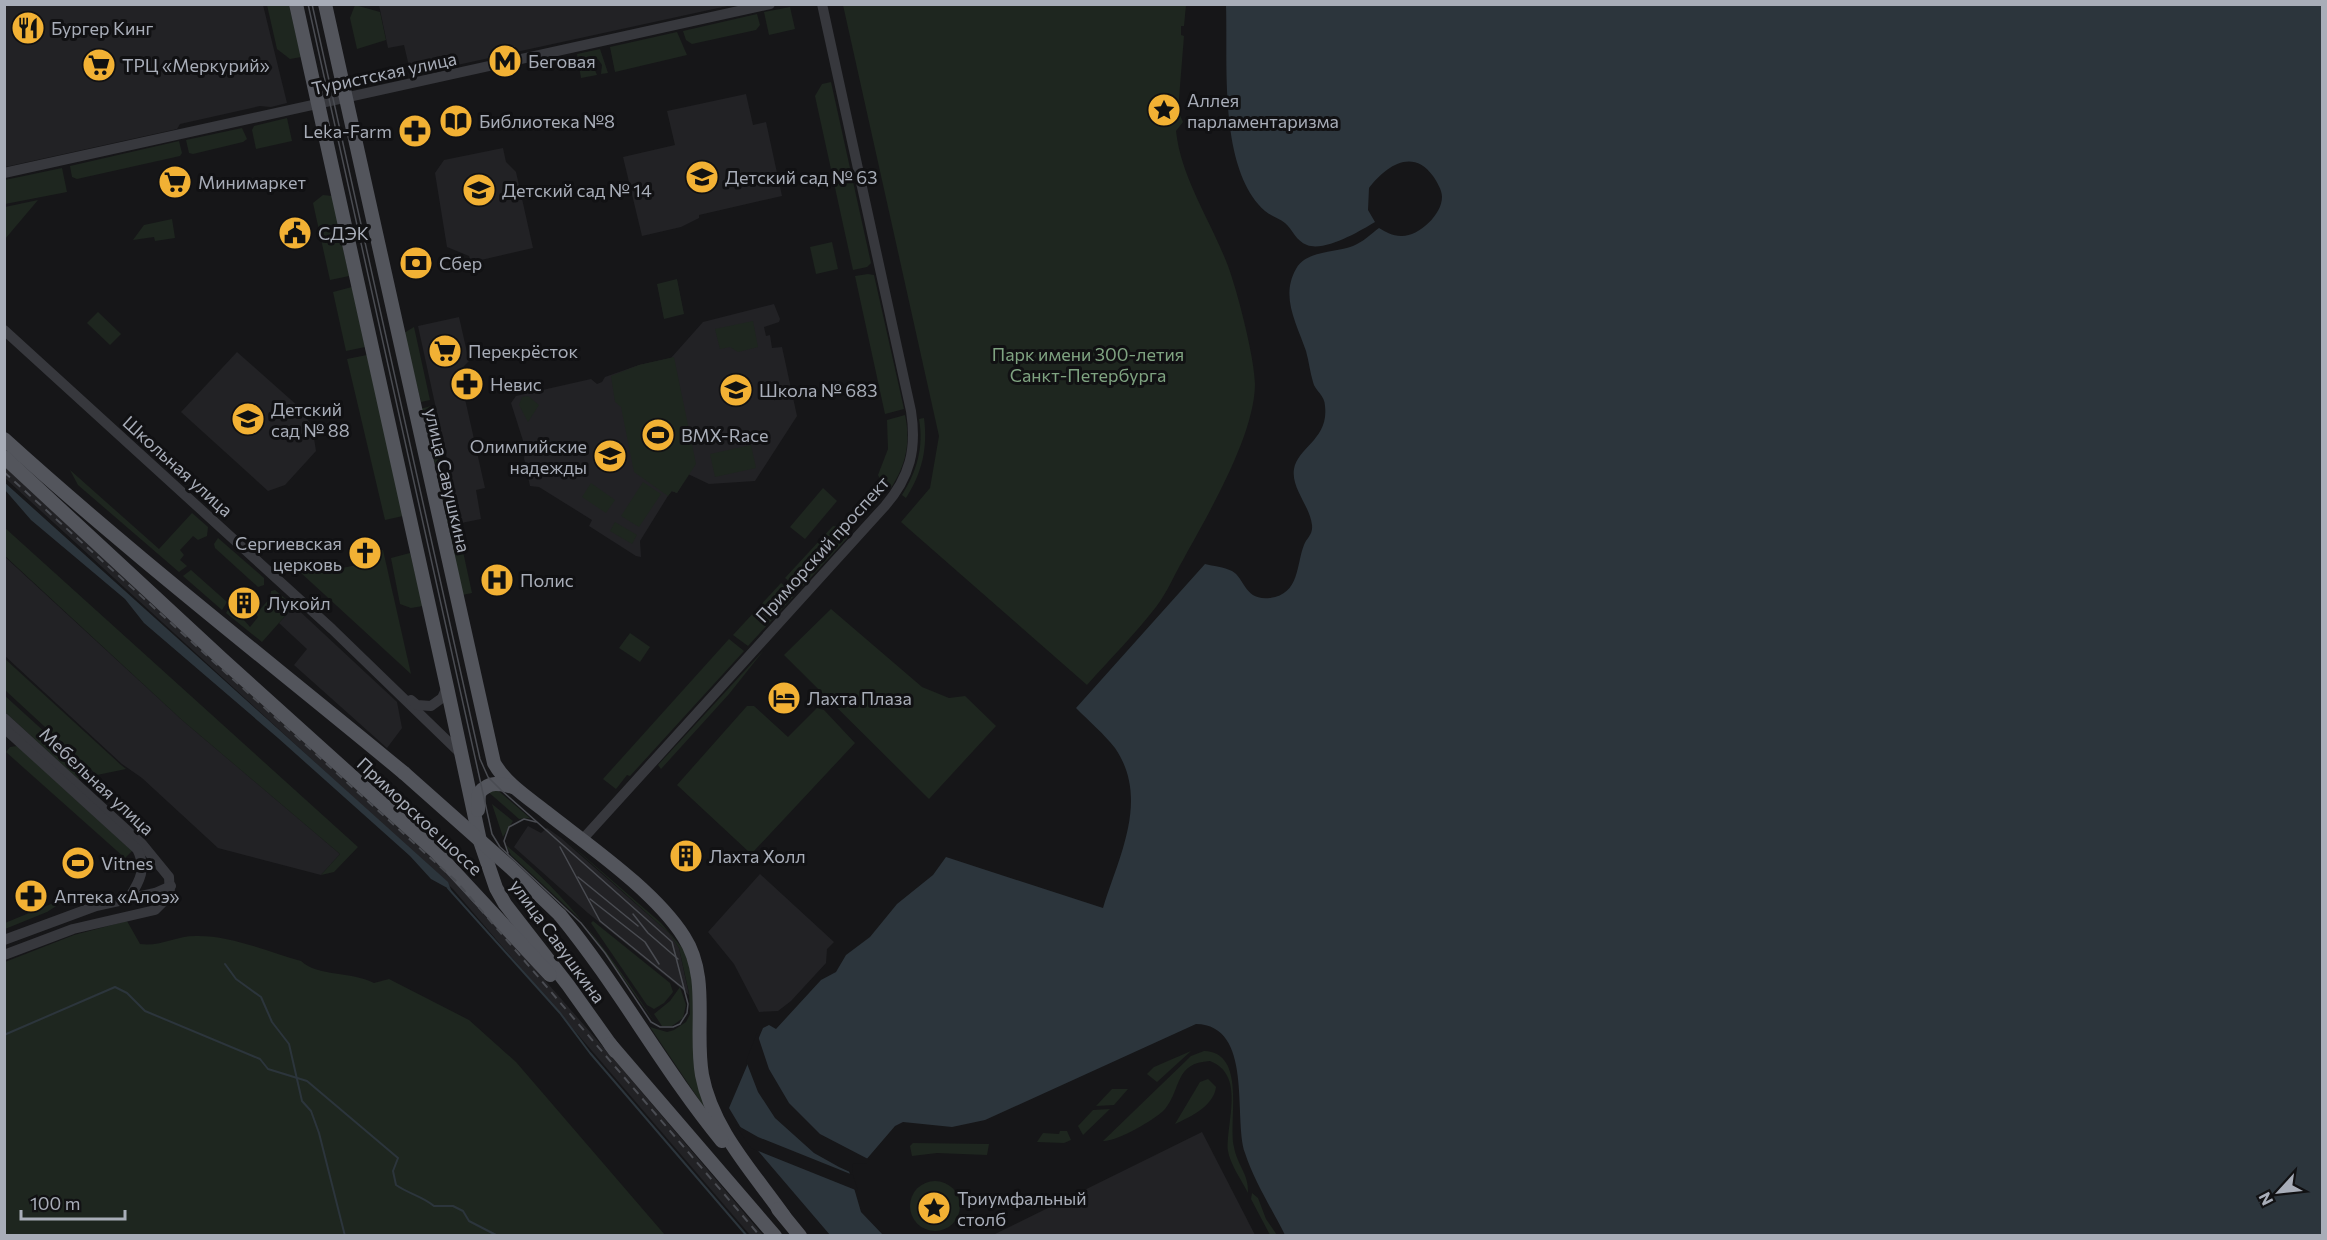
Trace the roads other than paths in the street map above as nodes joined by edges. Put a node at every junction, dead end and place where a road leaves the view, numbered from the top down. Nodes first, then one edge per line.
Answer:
1 (296, 4) edge
2 (325, 4) edge
3 (770, 4) edge
4 (822, 4) edge
5 (346, 98) junction
6 (318, 105) junction
7 (4, 173) edge
8 (4, 330) edge
9 (4, 439) edge
10 (4, 457) edge
11 (447, 687) junction
12 (398, 692) junction
13 (4, 718) edge
14 (4, 728) edge
15 (459, 752) junction
16 (515, 788) junction
17 (480, 841) junction
18 (581, 841) junction
19 (171, 886) junction
20 (129, 898) junction
21 (4, 940) edge
22 (4, 955) edge
23 (615, 1051) junction
24 (784, 1216) junction
25 (775, 1236) edge
26 (800, 1236) edge

1 - 6 main road, улица Савушкина
2 - 5 main road, улица Савушкина
3 - 5 street, Туристская улица
4 - 18 street, Приморский проспект
5 - 6 street, Туристская улица
5 - 16 main road, улица Савушкина
6 - 7 street, Туристская улица
6 - 11 main road, улица Савушкина
8 - 12 street, Школьная улица
9 - 24 main road, Приморское шоссе, bridge
10 - 23 main road, Приморское шоссе
11 - 12 street
11 - 15 main road, улица Савушкина
12 - 15 street, Школьная улица
13 - 19 street, Мебельная улица
14 - 20 street, Мебельная улица
15 - 17 main road, улица Савушкина
16 - 17 main road
16 - 18 main road, улица Савушкина
17 - 23 main road, улица Савушкина
18 - 24 main road, улица Савушкина
19 - 20 street
19 - 22 street
20 - 21 street
23 - 25 main road, Приморское шоссе
24 - 26 main road

